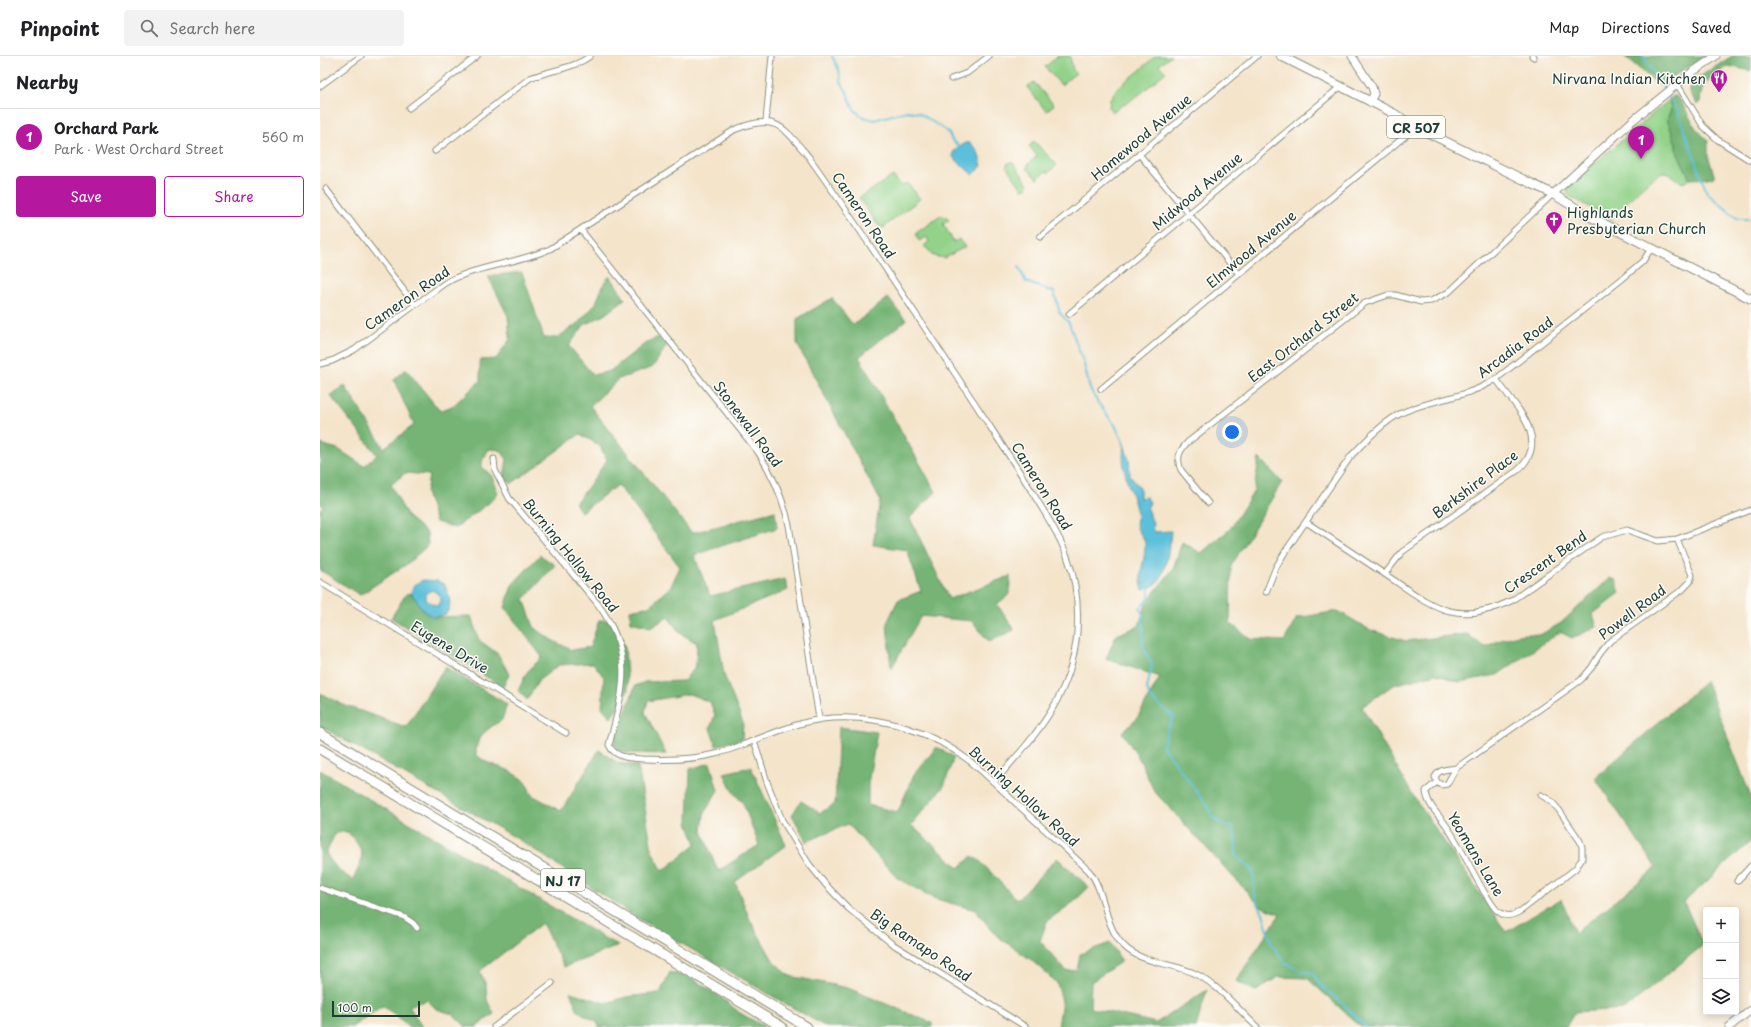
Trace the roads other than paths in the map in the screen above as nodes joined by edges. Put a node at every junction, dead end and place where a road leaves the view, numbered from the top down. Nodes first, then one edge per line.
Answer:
1 (361, 56) edge
2 (476, 56) edge
3 (772, 56) edge
4 (989, 56) edge
5 (1257, 56) edge
6 (1281, 56) edge
7 (1352, 56) edge
8 (1716, 56) edge
9 (587, 57) edge
10 (950, 79) dead end
11 (320, 86) edge
12 (1675, 86) junction
13 (1340, 87) junction
14 (1370, 102) junction
15 (409, 108) dead end
16 (766, 121) junction
17 (1416, 127) junction
18 (435, 151) dead end
19 (1139, 154) junction
20 (1751, 161) edge
21 (326, 189) dead end
22 (1553, 194) junction
23 (1188, 214) junction
24 (581, 230) junction
25 (1040, 237) dead end
26 (1652, 247) junction
27 (1239, 274) junction
28 (1751, 299) edge
29 (415, 305) junction
30 (1069, 314) dead end
31 (320, 364) edge
32 (1496, 379) junction
33 (1101, 389) dead end
34 (494, 459) dead end
35 (1208, 503) dead end
36 (1751, 510) edge
37 (1306, 522) junction
38 (1678, 539) junction
39 (1385, 574) junction
40 (320, 582) edge
41 (1266, 592) dead end
42 (819, 719) junction
43 (320, 733) edge
44 (566, 733) dead end
45 (754, 740) junction
46 (320, 749) edge
47 (1456, 768) junction
48 (994, 782) junction
49 (1437, 782) junction
50 (1541, 795) dead end
51 (1751, 866) edge
52 (1737, 881) dead end
53 (320, 888) edge
54 (417, 928) dead end
55 (552, 983) dead end
56 (1751, 1010) edge
57 (494, 1027) edge
58 (782, 1027) edge
59 (807, 1027) edge
60 (1026, 1027) edge
61 (1257, 1027) edge
62 (1729, 1027) edge

1 - 11 street
2 - 15 street
3 - 16 street
4 - 10 street
5 - 19 street, Homewood Avenue
6 - 13 main road, CR 507
7 - 14 main road
8 - 12 main road
9 - 18 street
12 - 20 street
12 - 22 main road
13 - 14 main road, CR 507
13 - 23 street, Midwood Avenue
14 - 17 main road, CR 507
16 - 24 street, Cameron Road
16 - 48 street, Cameron Road
17 - 22 main road, CR 507
17 - 27 street, Elmwood Avenue
19 - 23 street
19 - 25 street, Homewood Avenue
21 - 29 street
22 - 26 main road, CR 507
22 - 35 street, East Orchard Street
23 - 27 street
23 - 30 street, Midwood Avenue
24 - 29 street, Cameron Road
24 - 42 street, Stonewall Road
26 - 28 main road, CR 507
26 - 32 street, Arcadia Road
27 - 33 street, Elmwood Avenue
29 - 31 street, Cameron Road
32 - 37 street, Arcadia Road
32 - 39 street, Berkshire Place
34 - 45 street, Burning Hollow Road
36 - 38 street
37 - 39 street, Crescent Bend
37 - 41 street, Arcadia Road
38 - 39 street, Crescent Bend
38 - 47 street, Powell Road
40 - 44 street, Eugene Drive
42 - 45 street, Burning Hollow Road
42 - 48 street, Burning Hollow Road
43 - 59 highway, NJ 17
45 - 60 street, Big Ramapo Road
46 - 58 highway, NJ 17
47 - 49 street, Powell Road
47 - 49 street, Powell Road
48 - 61 street, Burning Hollow Road
49 - 50 street, Yeomans Lane
51 - 52 street
53 - 54 street
55 - 57 street
56 - 62 main road

